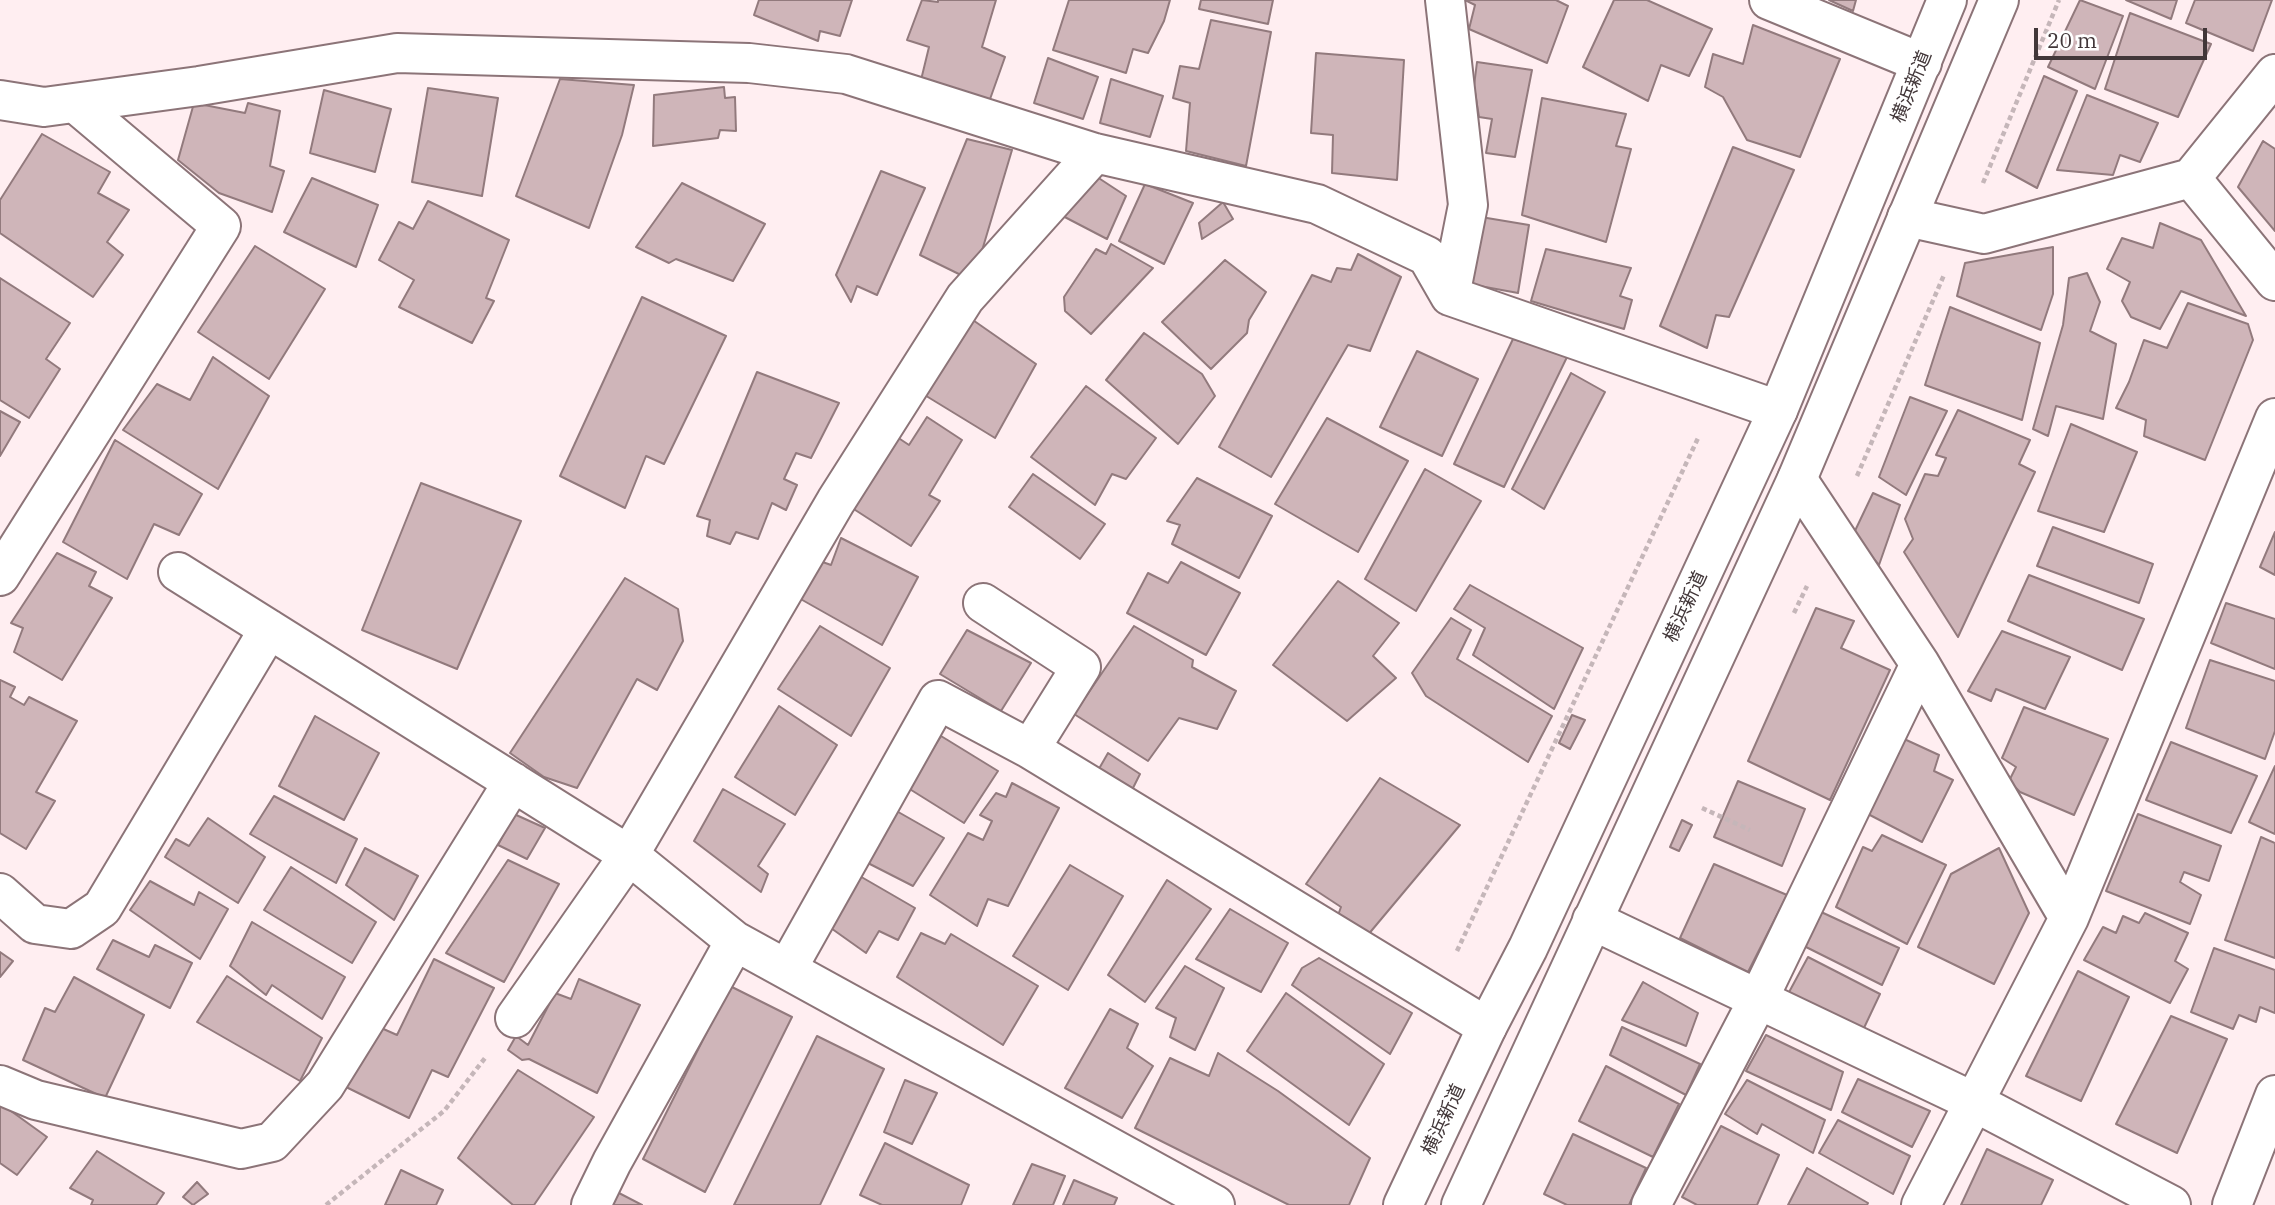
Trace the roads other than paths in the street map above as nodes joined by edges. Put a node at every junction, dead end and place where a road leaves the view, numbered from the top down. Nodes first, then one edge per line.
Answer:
1 (1445, 0) edge
2 (1769, 0) edge
3 (1947, 0) edge
4 (1999, 0) edge
5 (1922, 63) junction
6 (2275, 74) edge
7 (0, 100) edge
8 (75, 103) junction
9 (1095, 153) junction
10 (2192, 178) junction
11 (1907, 218) junction
12 (2275, 281) edge
13 (1450, 296) junction
14 (1778, 410) junction
15 (2275, 418) edge
16 (1797, 479) junction
17 (178, 572) dead end
18 (0, 576) edge
19 (983, 603) dead end
20 (269, 629) junction
21 (1920, 664) junction
22 (1030, 749) junction
23 (513, 782) junction
24 (629, 855) junction
25 (0, 893) edge
26 (2068, 918) junction
27 (1592, 920) junction
28 (735, 941) junction
29 (787, 969) junction
30 (1758, 1000) junction
31 (515, 1018) road end
32 (1487, 1027) junction
33 (0, 1085) edge
34 (2275, 1095) edge
35 (1974, 1102) junction
36 (591, 1205) edge
37 (1215, 1205) edge
38 (1403, 1205) edge
39 (1461, 1205) edge
40 (1651, 1205) edge
41 (1921, 1205) edge
42 (2171, 1205) edge
43 (2232, 1205) edge

1 - 13 main road
2 - 5 main road
3 - 5 main road, 横浜新道
4 - 11 main road
5 - 14 main road, 横浜新道
6 - 10 main road
7 - 8 main road
8 - 9 main road
8 - 18 main road
9 - 13 main road
9 - 24 main road
10 - 11 main road
10 - 12 main road
11 - 16 main road
13 - 14 main road
14 - 32 main road, 横浜新道
15 - 26 main road
16 - 21 main road
16 - 27 main road
17 - 20 main road
19 - 22 main road
20 - 23 main road
20 - 25 main road
21 - 26 main road
21 - 30 main road
22 - 29 main road
22 - 32 main road
23 - 24 main road
23 - 33 main road
24 - 28 main road
24 - 31 main road
26 - 35 main road
27 - 30 main road
27 - 39 main road
28 - 29 main road
28 - 36 main road
29 - 37 main road
30 - 35 main road
30 - 40 main road
32 - 38 main road, 横浜新道
34 - 43 main road
35 - 41 main road
35 - 42 main road

